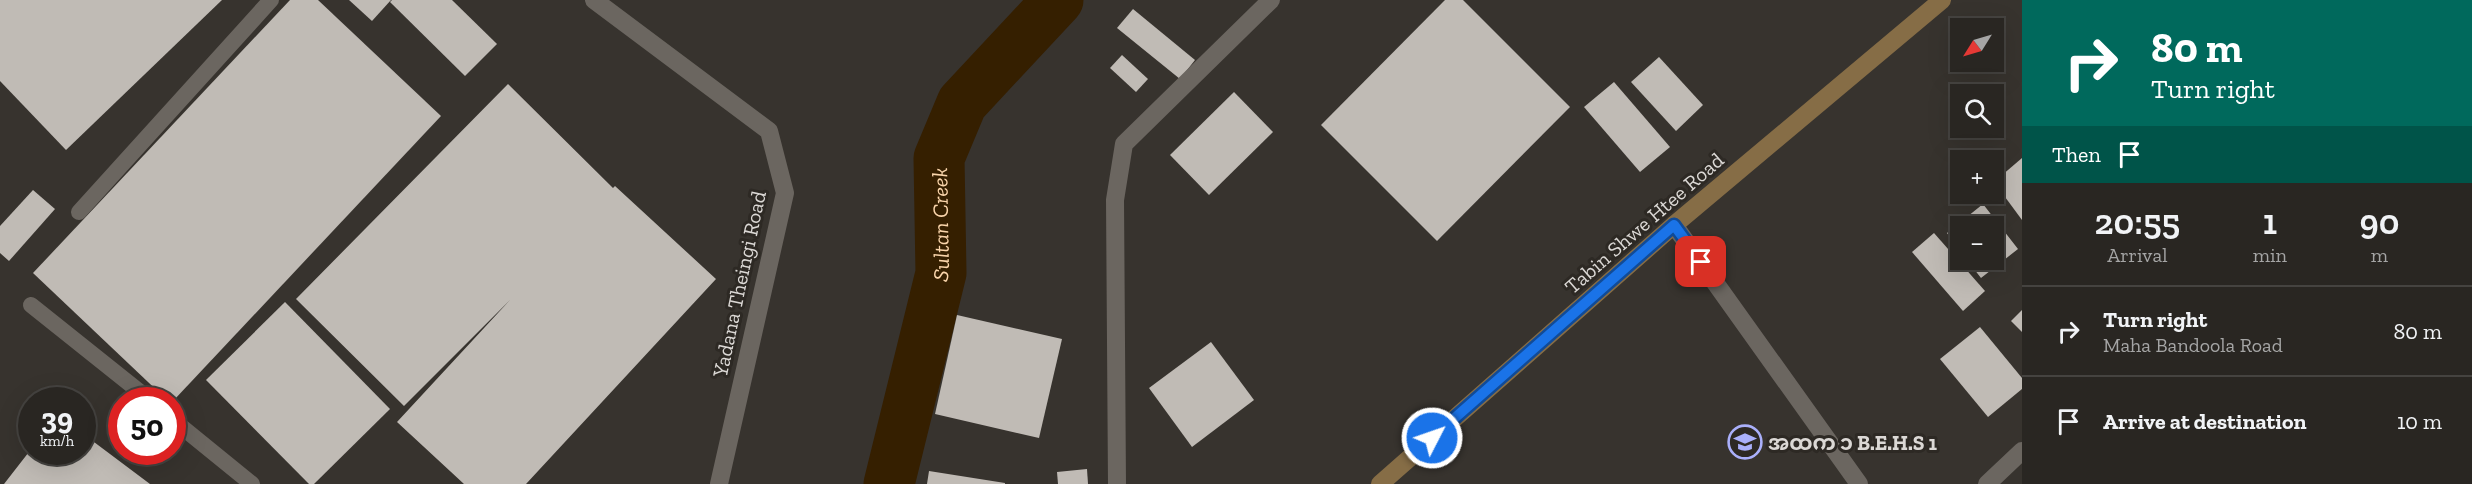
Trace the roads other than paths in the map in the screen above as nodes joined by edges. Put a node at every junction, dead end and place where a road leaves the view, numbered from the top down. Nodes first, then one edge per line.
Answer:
1 (271, 0) edge
2 (594, 0) edge
3 (1270, 0) edge
4 (1942, 0) edge
5 (79, 212) dead end
6 (1674, 225) junction
7 (32, 305) dead end
8 (134, 387) edge
9 (186, 430) edge
10 (2022, 451) edge
11 (252, 484) edge
12 (719, 484) edge
13 (1117, 484) edge
14 (1380, 484) edge
15 (1859, 484) edge
16 (1987, 484) edge

1 - 5 lane
2 - 12 street, Yadana Theingi Road
3 - 13 street
4 - 6 main road, Tabin Shwe Htee Road
6 - 14 main road, Tabin Shwe Htee Road
6 - 15 street
7 - 8 lane
9 - 11 lane
10 - 16 street

